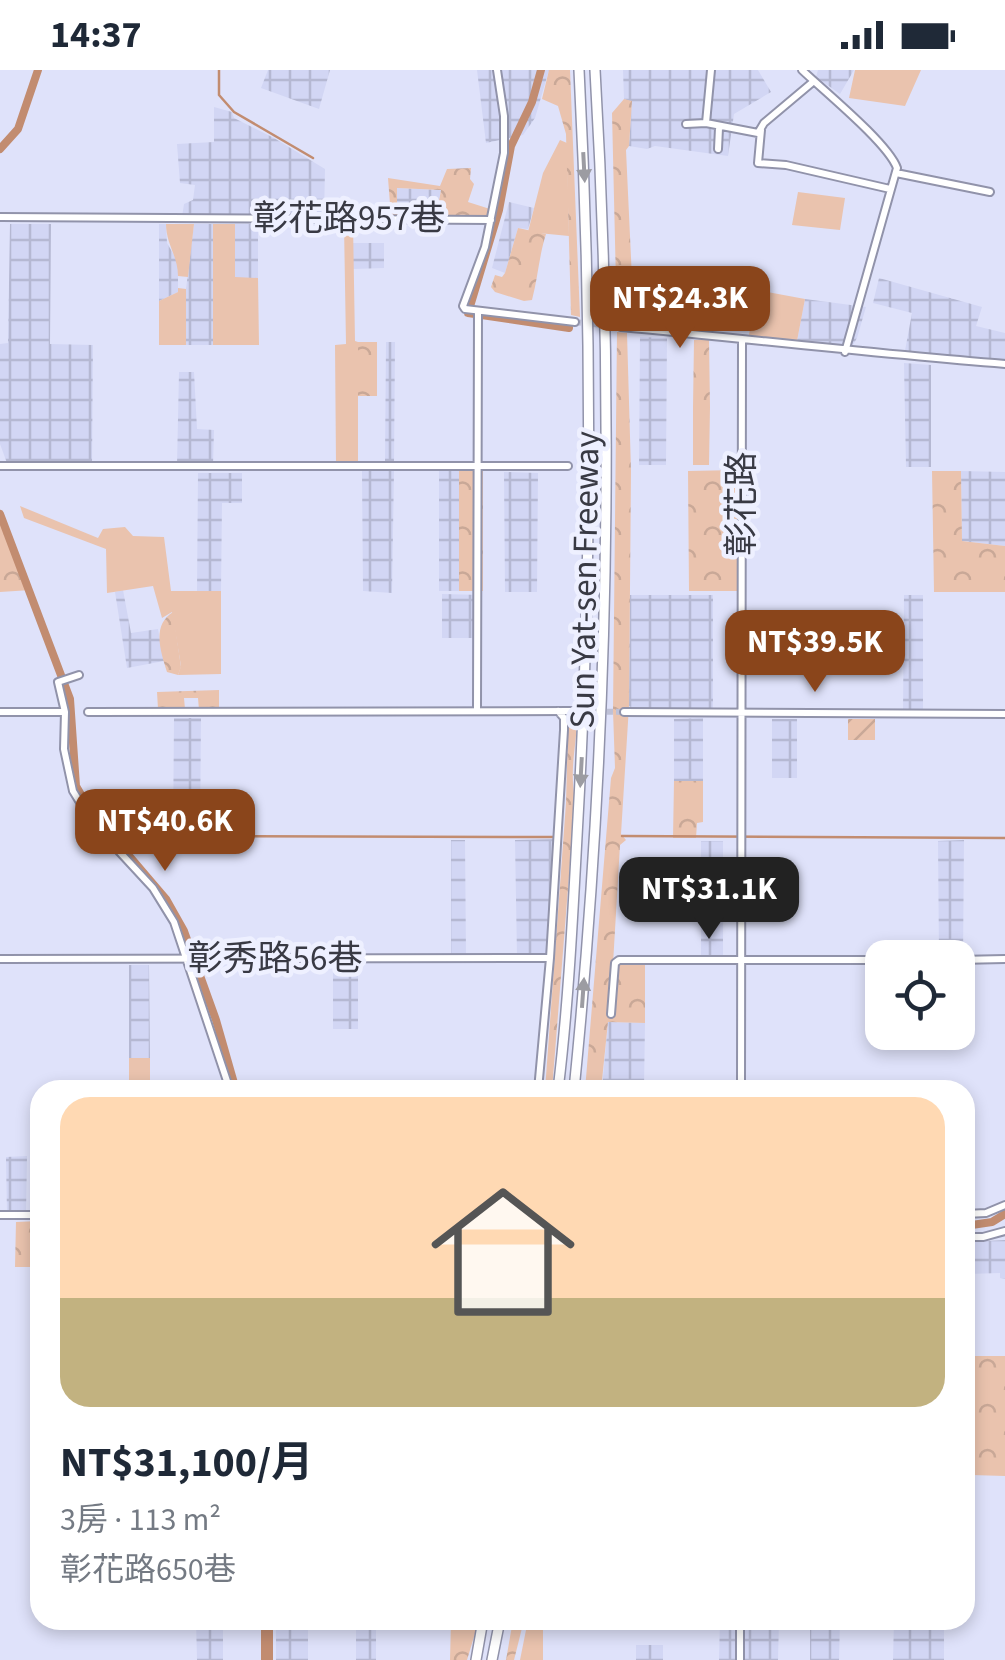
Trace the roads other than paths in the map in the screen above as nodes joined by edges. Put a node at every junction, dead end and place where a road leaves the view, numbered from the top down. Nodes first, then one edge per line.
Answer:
1 (497, 70) edge
2 (579, 70) edge
3 (595, 70) edge
4 (711, 70) edge
5 (802, 70) edge
6 (814, 82) junction
7 (706, 123) junction
8 (686, 124) dead end
9 (719, 128) junction
10 (761, 130) junction
11 (718, 149) dead end
12 (896, 173) junction
13 (890, 189) junction
14 (990, 192) dead end
15 (0, 217) edge
16 (491, 220) junction
17 (478, 310) junction
18 (575, 322) tunnel mouth
19 (621, 326) tunnel mouth
20 (742, 339) junction
21 (846, 352) junction
22 (1005, 364) edge
23 (477, 464) junction
24 (0, 466) edge
25 (568, 466) dead end
26 (78, 675) dead end
27 (477, 711) junction
28 (0, 712) edge
29 (66, 712) junction
30 (88, 712) dead end
31 (558, 712) junction
32 (570, 712) tunnel mouth
33 (624, 712) tunnel mouth
34 (742, 713) junction
35 (1005, 714) edge
36 (550, 958) junction
37 (0, 959) edge
38 (187, 960) junction
39 (865, 960) edge
40 (975, 960) edge
41 (1005, 960) edge
42 (741, 961) junction
43 (612, 1014) dead end
44 (227, 1080) edge
45 (539, 1080) edge
46 (559, 1080) edge
47 (575, 1080) edge
48 (740, 1080) edge
49 (1005, 1205) edge
50 (975, 1214) edge
51 (0, 1215) edge
52 (30, 1215) edge
53 (1005, 1231) edge
54 (975, 1236) edge
55 (482, 1630) edge
56 (498, 1630) edge
57 (740, 1630) edge
58 (476, 1660) edge
59 (492, 1660) edge
60 (740, 1660) edge

1 - 16 street
2 -> 46 highway, Sun Yat-sen Freeway
47 -> 3 highway, Sun Yat-sen Freeway
4 - 7 street
5 - 6 street
6 - 10 street
6 - 12 street
7 - 8 street
7 - 9 street
9 - 10 street
9 - 11 street
10 - 13 street
12 - 13 street
12 - 14 street
13 - 21 street
15 - 16 street, 彰花路957巷
16 - 17 street, 彰花路957巷
17 - 18 street
17 - 23 street
19 - 20 street
20 - 21 street
20 - 34 street, 彰花路
21 - 22 street
23 - 24 street
23 - 25 street
23 - 27 street
26 - 29 street
27 - 30 street
27 - 31 street
28 - 29 street
29 - 38 street
31 - 32 street
31 - 36 street
33 - 34 street
34 - 35 street
34 - 42 street, 彰花路
36 - 38 street, 彰秀路56巷
36 - 45 street
37 - 38 street, 彰秀路56巷
38 - 44 street
39 - 42 street
40 - 41 street
42 - 43 street
42 - 48 street, 彰花路
49 - 50 street
51 - 52 street
53 - 54 street
55 - 58 highway
56 - 59 highway
57 - 60 street

